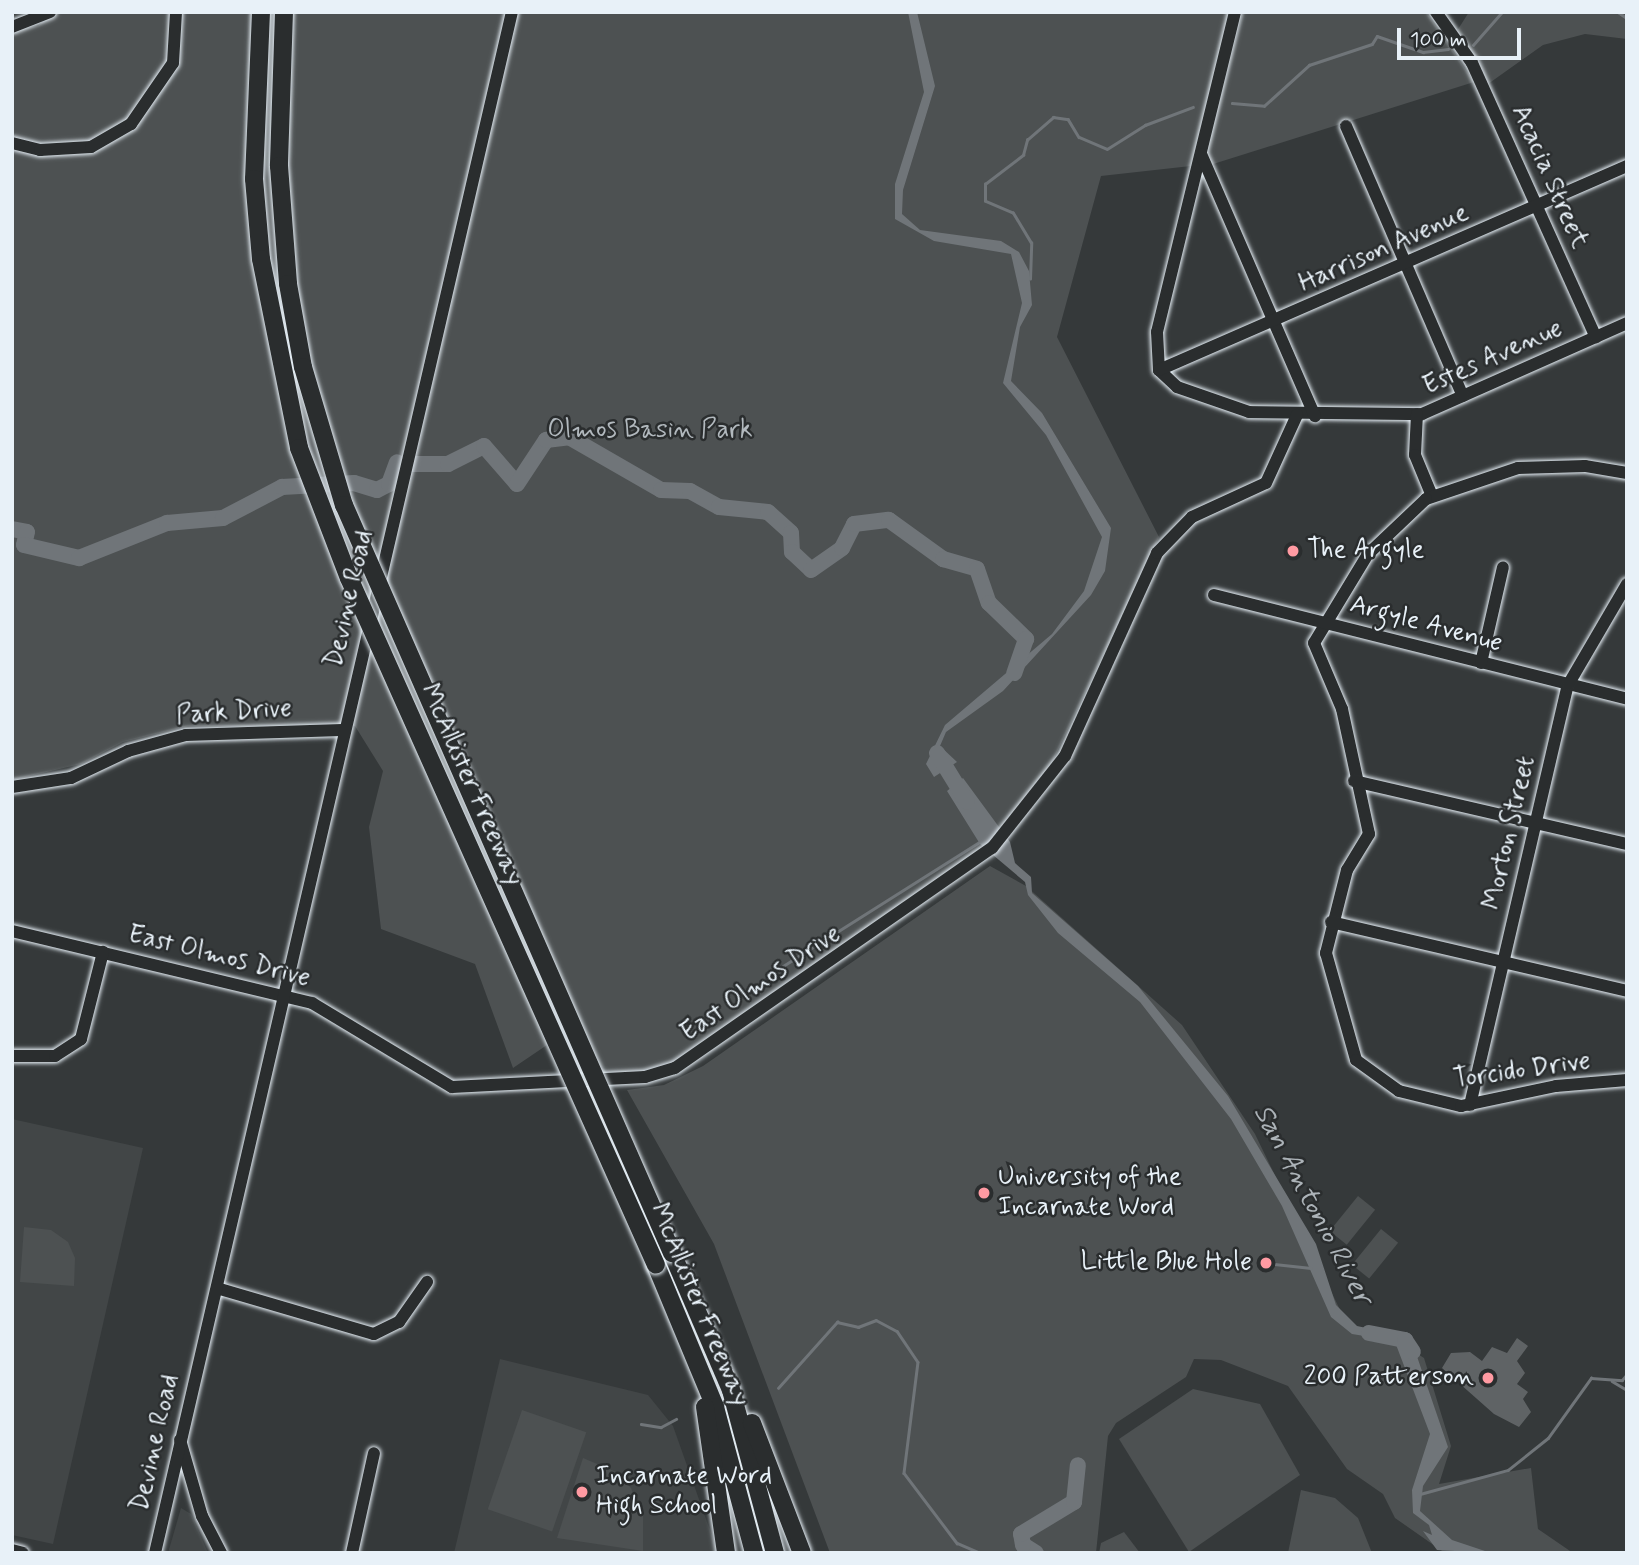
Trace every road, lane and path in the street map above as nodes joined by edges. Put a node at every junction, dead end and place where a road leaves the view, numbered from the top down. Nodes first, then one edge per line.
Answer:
1 (50, 12) edge
2 (176, 12) edge
3 (261, 12) edge
4 (284, 12) edge
5 (512, 12) edge
6 (1235, 12) edge
7 (1436, 12) edge
8 (12, 27) edge
9 (1346, 126) dead end
10 (12, 144) edge
11 (1201, 154) junction
12 (1627, 166) edge
13 (1536, 205) junction
14 (1405, 264) junction
15 (1275, 323) junction
16 (1627, 323) edge
17 (1595, 337) junction
18 (1159, 370) junction
19 (1463, 396) junction
20 (1417, 414) junction
21 (1297, 415) junction
22 (1315, 416) junction
23 (1627, 473) edge
24 (1432, 496) junction
25 (1503, 567) dead end
26 (1627, 584) edge
27 (1214, 595) dead end
28 (1323, 622) junction
29 (1481, 663) junction
30 (1568, 685) junction
31 (1627, 699) edge
32 (342, 730) junction
33 (1354, 781) junction
34 (12, 787) edge
35 (1535, 823) junction
36 (1627, 844) edge
37 (1331, 922) junction
38 (12, 931) edge
39 (103, 952) junction
40 (1503, 962) junction
41 (1627, 991) edge
42 (280, 993) junction
43 (12, 1056) edge
44 (1627, 1080) edge
45 (1470, 1105) junction
46 (234, 1196) junction
47 (426, 1282) dead end
48 (220, 1289) junction
49 (702, 1319) junction
50 (202, 1343) junction
51 (693, 1345) junction
52 (180, 1439) junction
53 (374, 1453) dead end
54 (12, 1550) edge
55 (23, 1553) edge
56 (155, 1553) edge
57 (220, 1553) edge
58 (352, 1553) edge
59 (726, 1553) edge
60 (754, 1553) edge
61 (775, 1553) edge
62 (802, 1553) edge

1 - 8 street
2 - 10 street
3 - 51 highway, McAllister Freeway, bridge
4 - 49 highway, McAllister Freeway, bridge
5 - 32 street, Devine Road
6 - 11 street
7 - 13 street, Acacia Street
9 - 14 street
11 - 15 street
11 - 18 street
12 - 13 street, Harrison Avenue
13 - 14 street, Harrison Avenue
13 - 17 street, Acacia Street
14 - 15 street, Harrison Avenue
14 - 19 street
15 - 18 street, Harrison Avenue
15 - 22 street
16 - 17 street, Estes Avenue
17 - 19 street, Estes Avenue
18 - 21 street
19 - 20 street, Estes Avenue
20 - 22 street
20 - 24 street, Estes Avenue
21 - 22 street
21 - 42 street, East Olmos Drive
23 - 24 street
24 - 28 street
25 - 29 street
26 - 30 street, Morton Street
27 - 28 street, Argyle Avenue
28 - 29 street, Argyle Avenue
28 - 33 street, Torcido Drive
29 - 30 street, Argyle Avenue
30 - 31 street, Argyle Avenue
30 - 35 street, Morton Street
32 - 34 street, Park Drive
32 - 42 street, Devine Road
33 - 35 street
33 - 37 street, Torcido Drive
35 - 36 street
35 - 40 street, Morton Street
37 - 40 street
37 - 45 street, Torcido Drive
38 - 39 street, East Olmos Drive
39 - 42 street, East Olmos Drive
39 - 43 street
40 - 41 street
40 - 45 street, Morton Street
42 - 46 street, Devine Road
44 - 45 street, Torcido Drive
46 - 48 street, Devine Road
46 - 50 street, Devine Road
47 - 48 street
48 - 50 street, Devine Road
49 - 61 highway, McAllister Freeway
49 - 62 highway
50 - 52 street, Devine Road
51 - 59 highway
51 - 60 highway, McAllister Freeway
52 - 56 street, Devine Road
52 - 57 street
53 - 58 street
54 - 55 street

